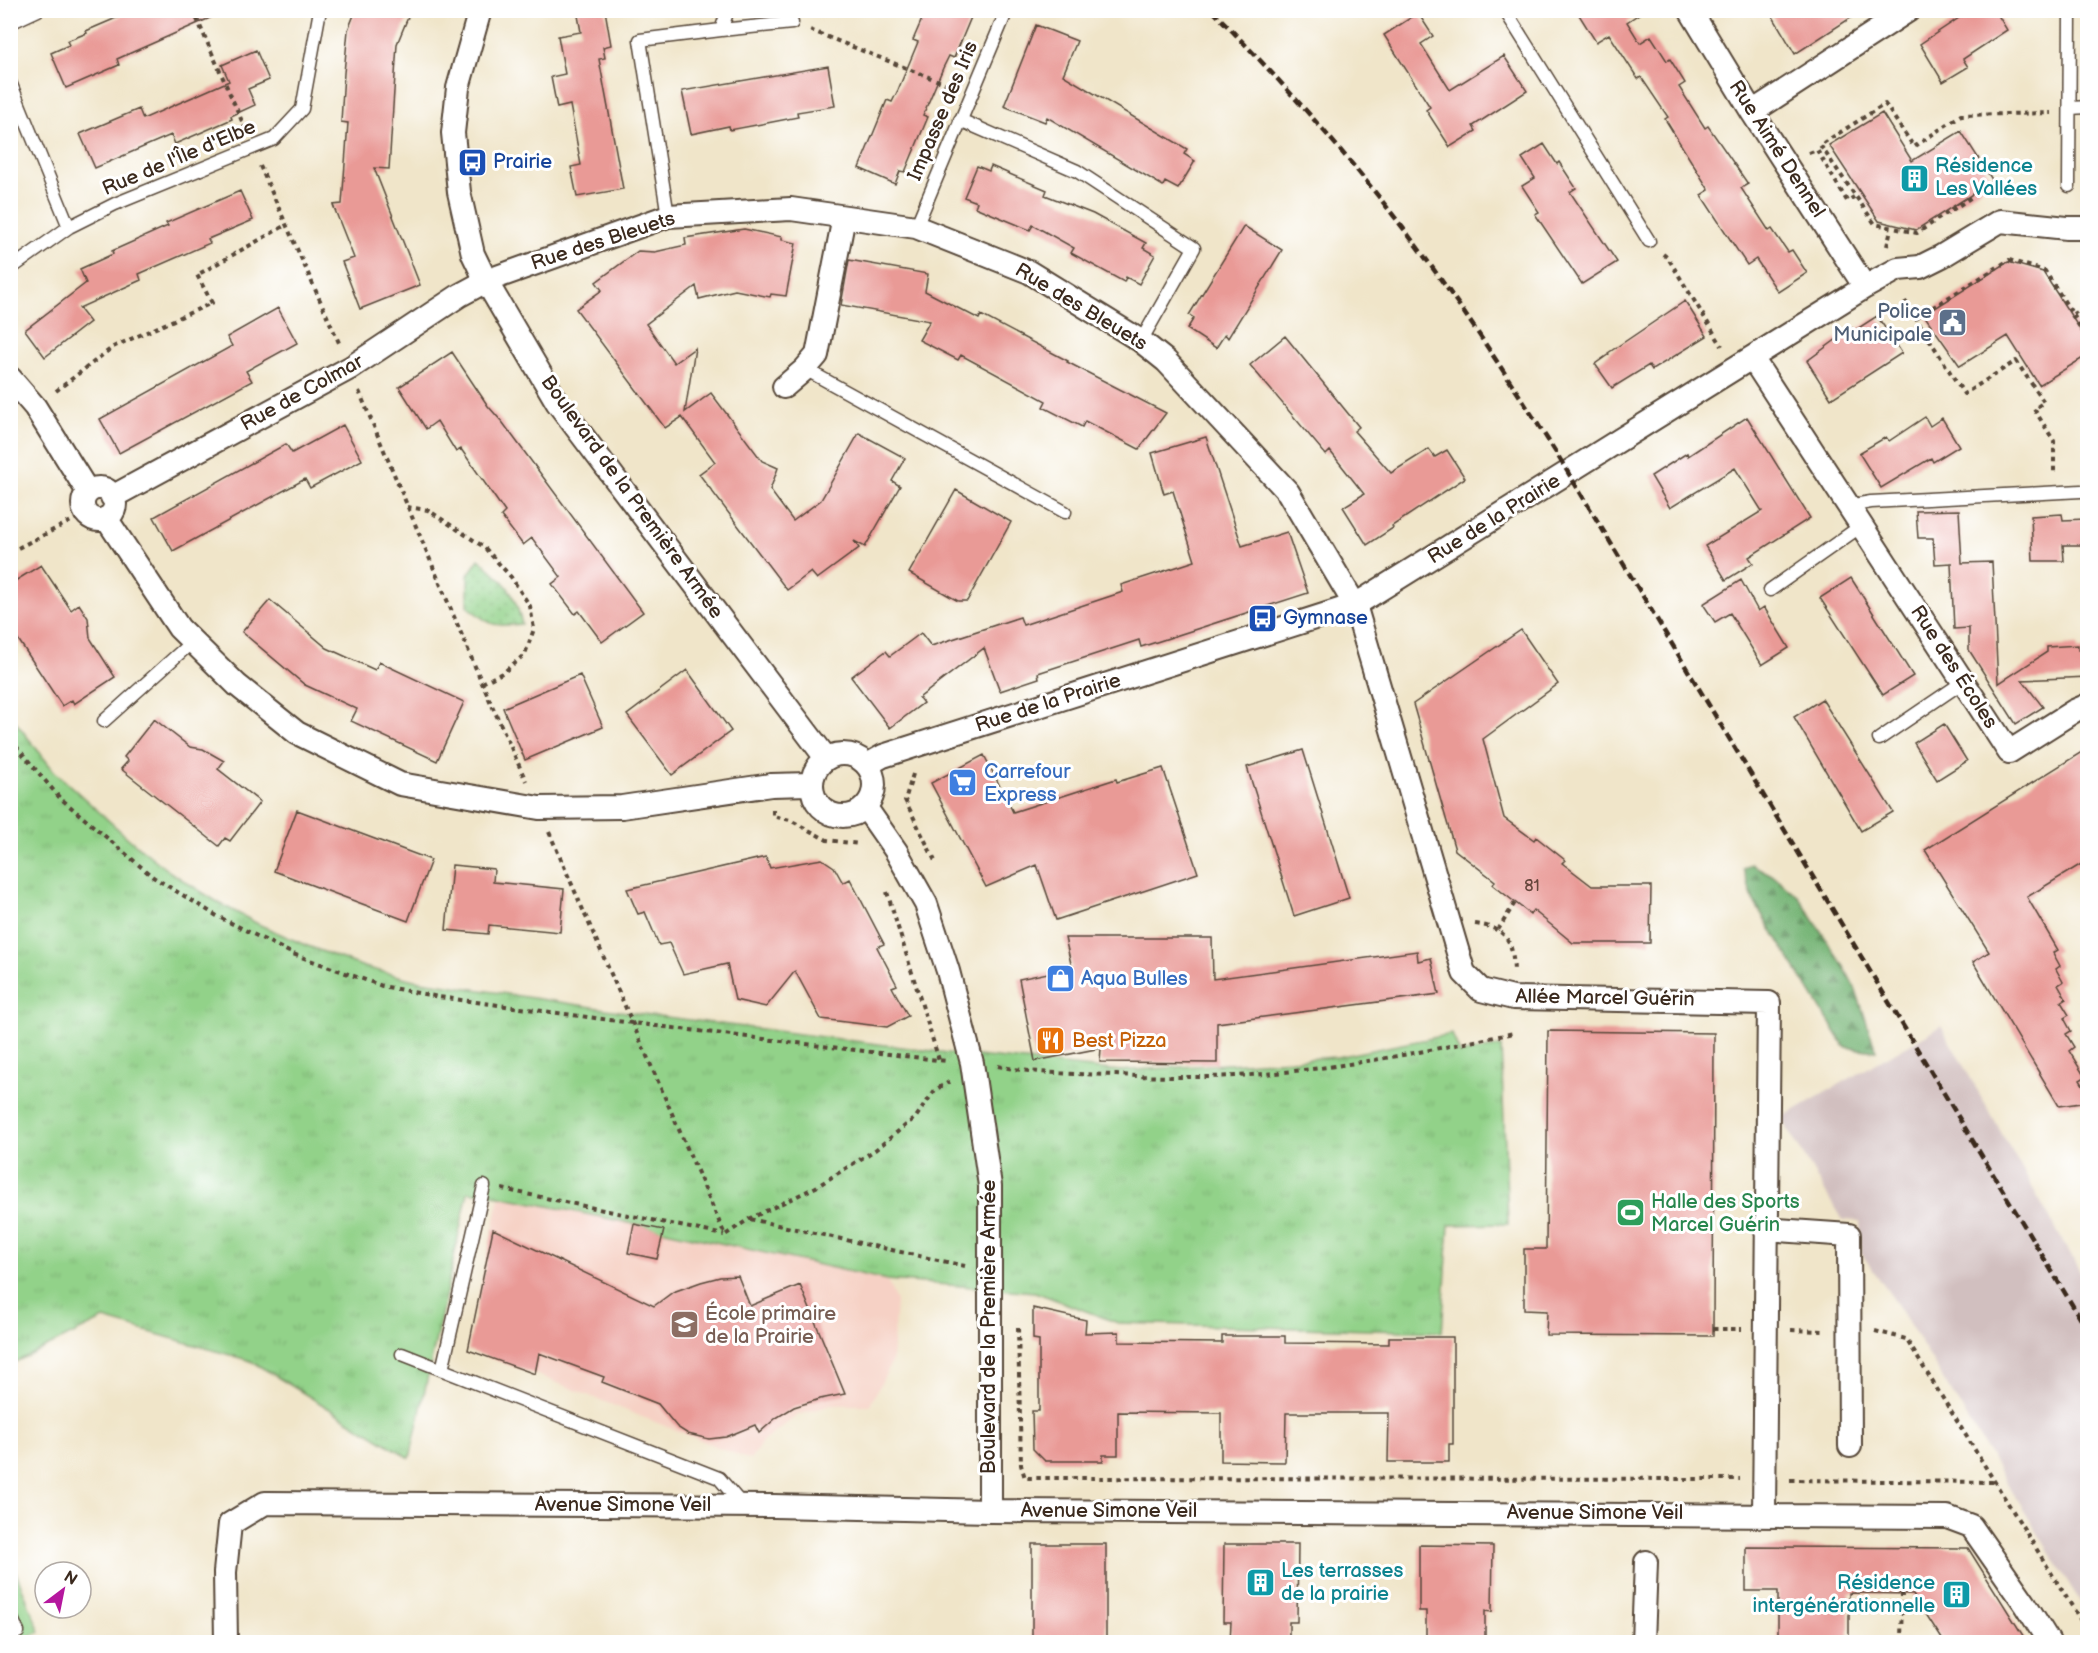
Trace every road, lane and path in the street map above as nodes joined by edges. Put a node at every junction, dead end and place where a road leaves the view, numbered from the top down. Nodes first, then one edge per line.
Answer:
1 (38, 10) edge
2 (193, 10) edge
3 (320, 10) edge
4 (480, 10) edge
5 (729, 10) edge
6 (1007, 10) edge
7 (1690, 10) edge
8 (1909, 10) edge
9 (2070, 10) edge
10 (1506, 11) edge
11 (10, 23) edge
12 (792, 23) joint
13 (721, 30) junction
14 (10, 82) edge
15 (971, 94) junction
16 (2088, 107) edge
17 (2070, 110) junction
18 (1752, 112) junction
19 (960, 120) junction
20 (253, 148) junction
21 (1993, 183) dead end
22 (2069, 186) dead end
23 (668, 216) junction
24 (844, 217) junction
25 (286, 225) junction
26 (69, 227) junction
27 (916, 227) junction
28 (1891, 228) junction
29 (2088, 228) edge
30 (1649, 241) joint
31 (1887, 243) dead end
32 (10, 269) edge
33 (486, 280) junction
34 (1865, 287) junction
35 (1905, 301) dead end
36 (2088, 305) edge
37 (2073, 314) junction
38 (1917, 317) junction
39 (2088, 338) edge
40 (1141, 341) junction
41 (1743, 363) junction
42 (350, 368) junction
43 (805, 369) junction
44 (10, 378) edge
45 (784, 387) dead end
46 (35, 407) junction
47 (2081, 491) dead end
48 (2054, 493) junction
49 (98, 505) junction
50 (1848, 506) junction
51 (406, 507) junction
52 (1065, 512) dead end
53 (1861, 526) junction
54 (10, 552) edge
55 (1770, 590) dead end
56 (1355, 605) junction
57 (193, 641) junction
58 (1963, 682) junction
59 (482, 683) junction
60 (2088, 705) edge
61 (104, 721) dead end
62 (10, 739) edge
63 (1879, 740) dead end
64 (826, 758) junction
65 (867, 765) junction
66 (810, 784) junction
67 (771, 785) junction
68 (539, 808) junction
69 (866, 808) junction
70 (865, 853) dead end
71 (887, 889) dead end
72 (1516, 901) dead end
73 (1448, 923) junction
74 (1498, 930) junction
75 (1513, 998) junction
76 (632, 1023) junction
77 (1514, 1033) dead end
78 (939, 1060) junction
79 (945, 1060) junction
80 (972, 1063) junction
81 (484, 1186) joint
82 (749, 1219) junction
83 (1765, 1229) junction
84 (725, 1235) junction
85 (968, 1266) dead end
86 (1850, 1331) junction
87 (402, 1354) dead end
88 (442, 1370) junction
89 (1850, 1446) dead end
90 (1025, 1478) dead end
91 (1765, 1480) junction
92 (1993, 1482) junction
93 (743, 1506) junction
94 (990, 1511) junction
95 (1764, 1514) junction
96 (1646, 1562) dead end
97 (1902, 1594) dead end
98 (10, 1614) edge
99 (18, 1632) dead end
100 (2088, 1632) edge
101 (226, 1642) edge
102 (1643, 1642) edge
103 (1901, 1642) edge
104 (2049, 1642) edge

1 - 11 lane
2 - 20 path
3 - 20 lane, Rue de l'Île d'Elbe
4 - 33 street, Boulevard de la Première Armée
5 - 13 lane
6 - 15 lane, Impasse des Iris
7 - 18 street, Rue Aimé Dennel
8 - 18 street
9 - 17 lane
10 - 30 lane
12 - 13 lane
12 - 15 path
13 - 23 lane
14 - 26 lane
15 - 19 lane, Impasse des Iris
16 - 17 lane
17 - 22 lane
17 - 28 path
18 - 34 street, Rue Aimé Dennel
19 - 27 lane, Impasse des Iris
19 - 40 lane
20 - 25 path
20 - 26 lane, Rue de l'Île d'Elbe
21 - 28 path
23 - 24 street, Rue des Bleuets
23 - 33 street, Rue des Bleuets
24 - 27 street, Rue des Bleuets
24 - 43 street
25 - 42 path
25 - 46 path
26 - 32 lane, Rue de l'Île d'Elbe
27 - 40 street, Rue des Bleuets
28 - 31 path
29 - 34 street, Rue de la Prairie
30 - 41 path
33 - 42 street, Rue de Colmar
33 - 64 street, Boulevard de la Première Armée
34 - 41 street, Rue de la Prairie
35 - 38 path
36 - 37 path
37 - 38 path
37 - 39 path
38 - 48 path
40 - 56 street, Rue des Bleuets
41 - 50 street, Rue des Écoles
41 - 56 street, Rue de la Prairie
42 - 49 street, Rue de Colmar
42 - 51 path
43 - 45 street
43 - 52 lane
44 - 46 street
46 - 49 street
47 - 48 lane
48 - 50 lane
49 - 54 path
49 - 57 street
50 - 53 street, Rue des Écoles
51 - 59 path
51 - 59 path
53 - 55 lane
53 - 58 street, Rue des Écoles
56 - 65 street, Rue de la Prairie
56 - 73 street, Allée Marcel Guérin
57 - 61 lane
57 - 68 street
58 - 60 street, Rue des Écoles
58 - 63 lane
59 - 68 path
62 - 76 path
64 - 65 street
64 - 66 street
65 - 69 street
66 - 67 street
66 - 69 street
67 - 68 street
67 - 70 path
68 - 76 path
69 - 80 street, Boulevard de la Première Armée
71 - 78 path
72 - 74 path
73 - 74 path
73 - 75 street, Allée Marcel Guérin
74 - 75 path
75 - 83 street, Allée Marcel Guérin
76 - 78 path
76 - 84 path
77 - 80 path
78 - 79 path
79 - 80 path
79 - 82 path
80 - 94 street, Boulevard de la Première Armée
81 - 84 path
81 - 88 lane
82 - 84 path
82 - 85 path
83 - 86 street
83 - 91 street, Allée Marcel Guérin
86 - 89 street
86 - 92 path
87 - 88 lane
88 - 93 lane
90 - 91 path
91 - 92 path
91 - 95 street, Allée Marcel Guérin
92 - 100 path
93 - 94 street, Avenue Simone Veil
93 - 101 street, Avenue Simone Veil
94 - 95 street, Avenue Simone Veil
95 - 104 street, Avenue Simone Veil
96 - 102 street
97 - 103 path
98 - 99 lane

